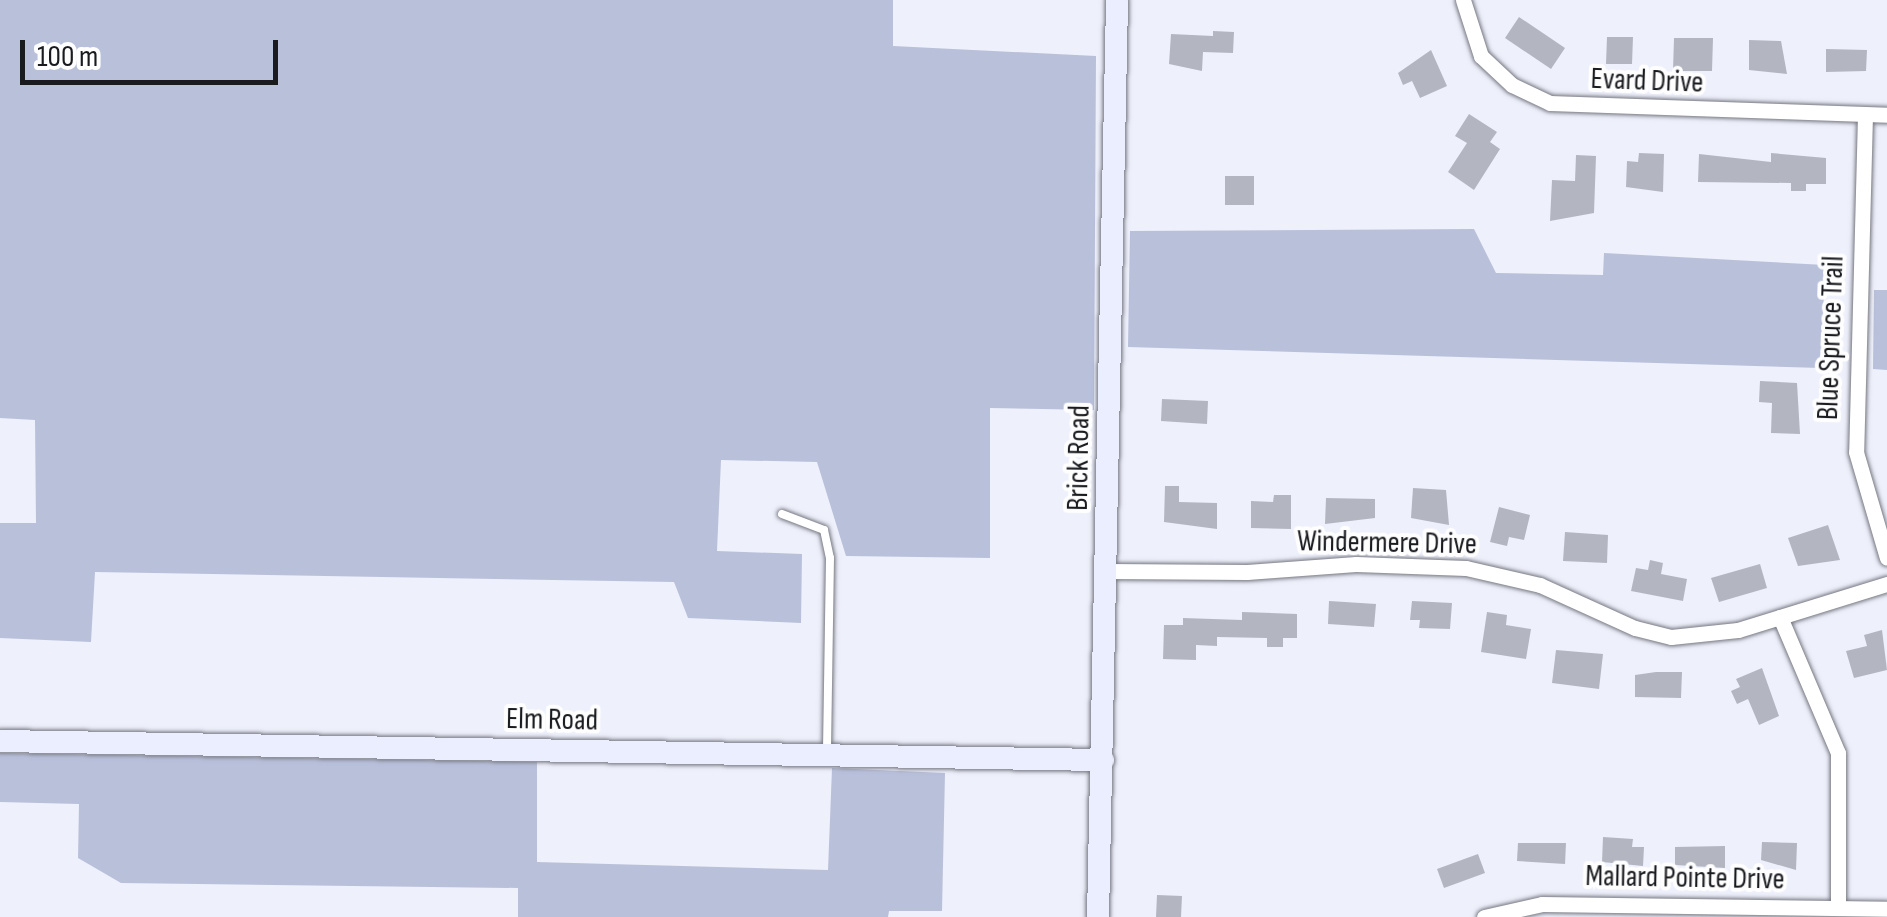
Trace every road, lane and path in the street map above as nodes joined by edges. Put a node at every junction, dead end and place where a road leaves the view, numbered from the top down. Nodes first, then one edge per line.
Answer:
1 (1117, 0) edge
2 (1463, 0) edge
3 (1865, 114) junction
4 (1887, 115) edge
5 (782, 514) dead end
6 (1887, 558) edge
7 (1107, 571) junction
8 (1887, 584) edge
9 (1780, 616) junction
10 (0, 741) edge
11 (827, 755) junction
12 (1103, 760) junction
13 (1838, 907) junction
14 (1887, 909) edge
15 (1098, 917) edge
16 (1484, 917) edge

1 - 7 street, Brick Road
2 - 3 street, Evard Drive
3 - 4 street, Evard Drive
3 - 6 street, Blue Spruce Trail
5 - 11 lane
7 - 9 street, Windermere Drive
7 - 12 street, Brick Road
8 - 9 street, Windermere Drive
9 - 13 street
10 - 11 street, Elm Road
11 - 12 street, Elm Road
12 - 15 street, Brick Road
13 - 14 street, Mallard Pointe Drive
13 - 16 street, Mallard Pointe Drive

